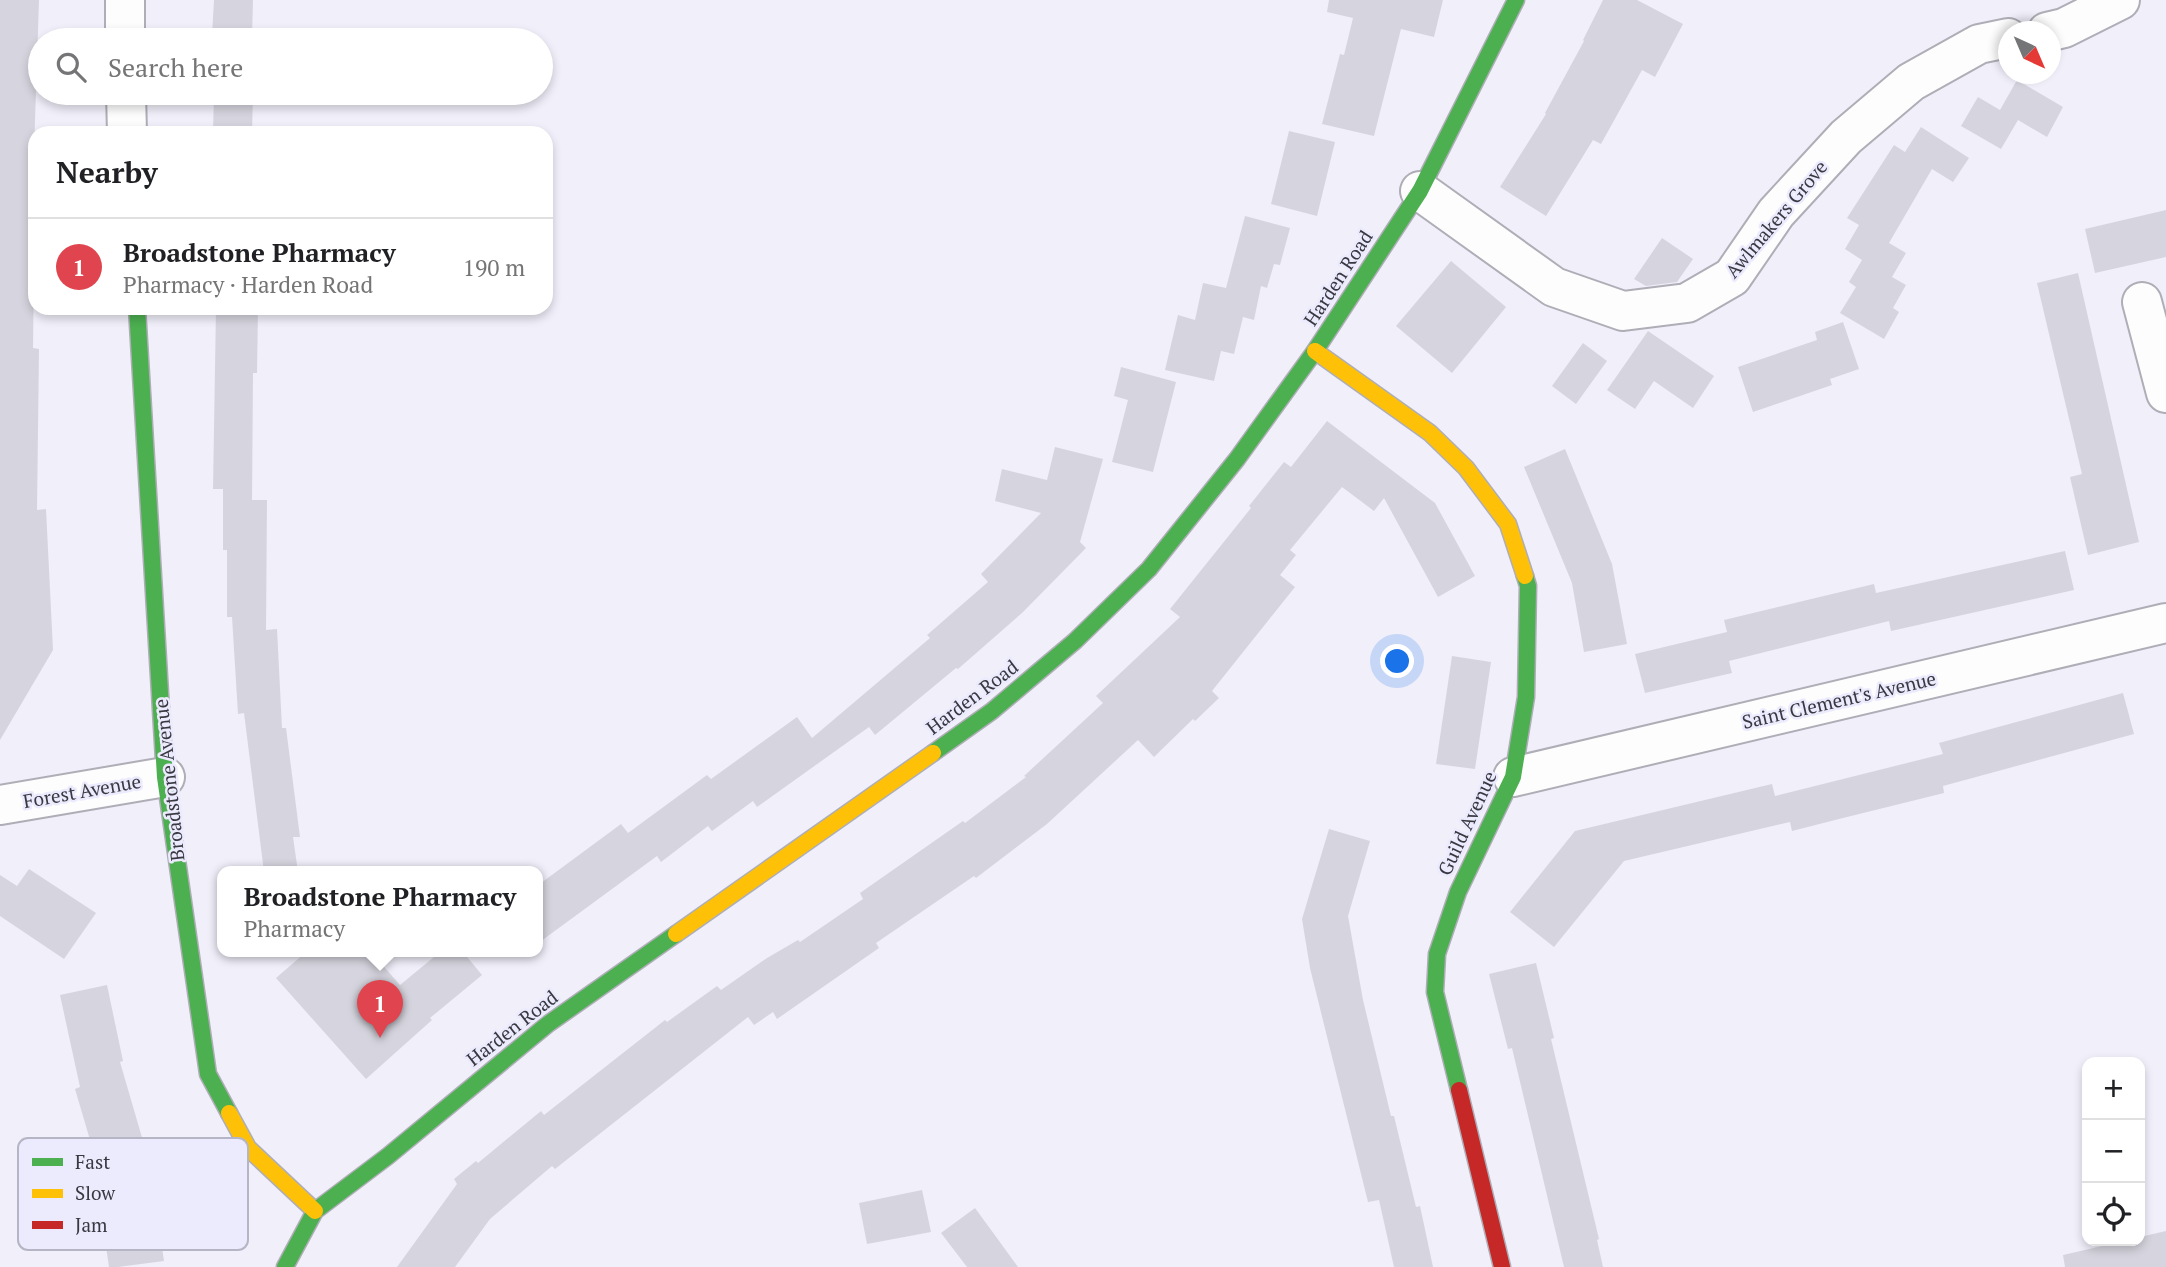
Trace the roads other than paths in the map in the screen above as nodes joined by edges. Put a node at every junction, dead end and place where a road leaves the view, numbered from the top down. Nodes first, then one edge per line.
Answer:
1 (125, 0) edge
2 (1516, 0) edge
3 (2120, 0) edge
4 (125, 28) edge
5 (2061, 29) edge
6 (1998, 40) edge
7 (126, 105) edge
8 (127, 126) edge
9 (1420, 191) junction
10 (2143, 302) dead end
11 (137, 315) edge
12 (1315, 351) junction
13 (2166, 393) edge
14 (2166, 623) edge
15 (165, 777) junction
16 (1513, 777) junction
17 (0, 806) edge
18 (243, 1138) edge
19 (248, 1148) edge
20 (315, 1211) junction
21 (285, 1267) edge
22 (1502, 1267) edge

1 - 4 street
2 - 9 street, Harden Road
3 - 5 street
6 - 9 street, Awlmakers Grove
7 - 8 street
9 - 12 street, Harden Road
10 - 13 street
11 - 15 street, Broadstone Avenue
12 - 16 street, Guild Avenue
12 - 20 street, Harden Road
14 - 16 street, Saint Clement's Avenue
15 - 17 street, Forest Avenue
15 - 18 street, Broadstone Avenue
16 - 22 street, Guild Avenue
19 - 20 street, Broadstone Avenue
20 - 21 street, Harden Road

